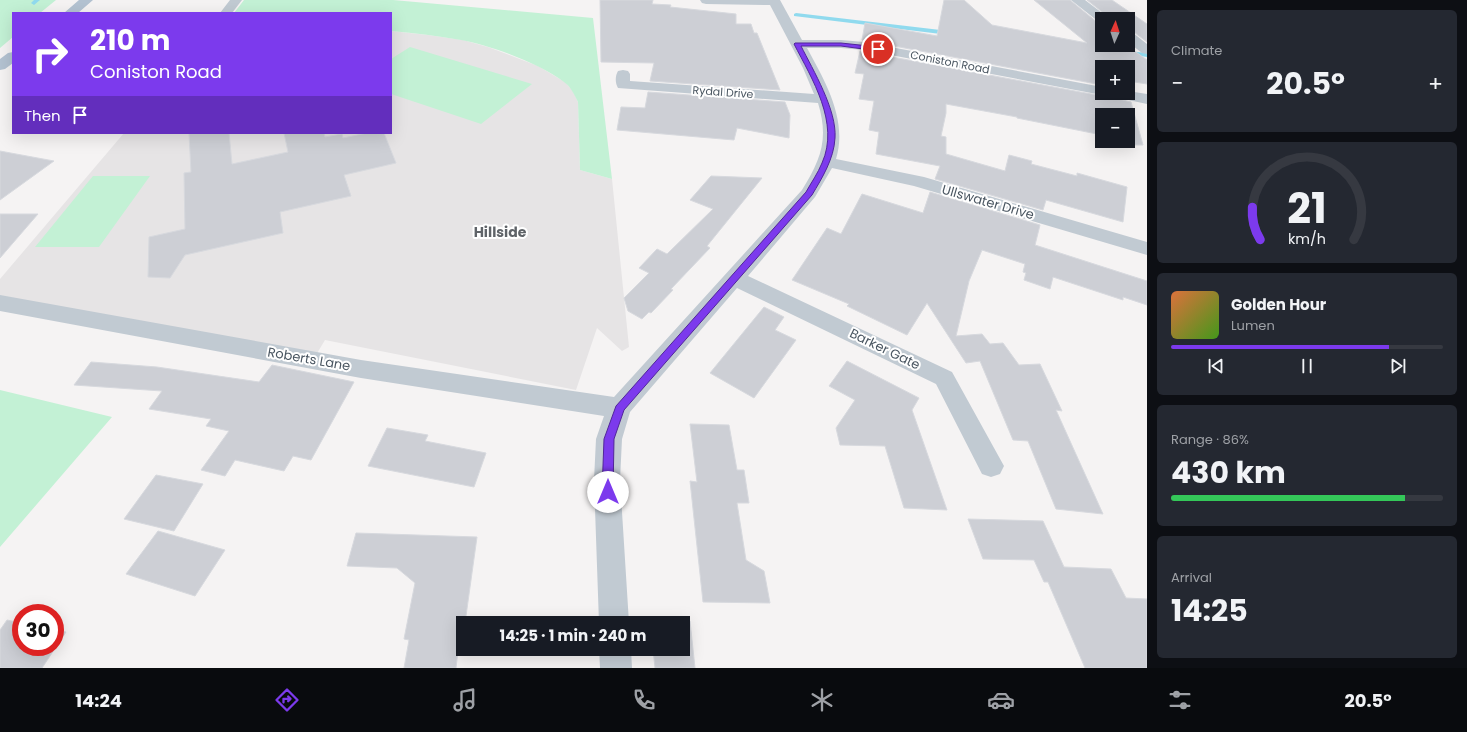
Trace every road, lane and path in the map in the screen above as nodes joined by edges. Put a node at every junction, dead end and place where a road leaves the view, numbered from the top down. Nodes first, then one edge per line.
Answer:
1 (87, 0) edge
2 (236, 0) edge
3 (706, 0) edge
4 (1077, 0) edge
5 (775, 1) edge
6 (71, 12) edge
7 (227, 12) edge
8 (1095, 13) edge
9 (1135, 41) edge
10 (797, 44) junction
11 (1147, 50) edge
12 (12, 57) edge
13 (0, 66) edge
14 (623, 85) dead end
15 (1095, 90) edge
16 (1135, 97) edge
17 (1147, 99) edge
18 (824, 100) junction
19 (826, 162) junction
20 (1147, 249) edge
21 (735, 278) junction
22 (0, 303) edge
23 (619, 408) junction
24 (991, 466) dead end
25 (614, 616) edge
26 (615, 656) edge
27 (616, 668) edge

1 - 6 main road
2 - 7 street
3 - 5 street
4 - 8 street
5 - 10 street
9 - 11 street
10 - 15 street, Coniston Road
10 - 18 street
12 - 13 main road
14 - 18 street, Rydal Drive
16 - 17 street
18 - 19 street
19 - 20 street, Ullswater Drive
19 - 21 street
21 - 23 street
21 - 24 street, Barker Gate
22 - 23 street, Roberts Lane
23 - 25 street
26 - 27 street

